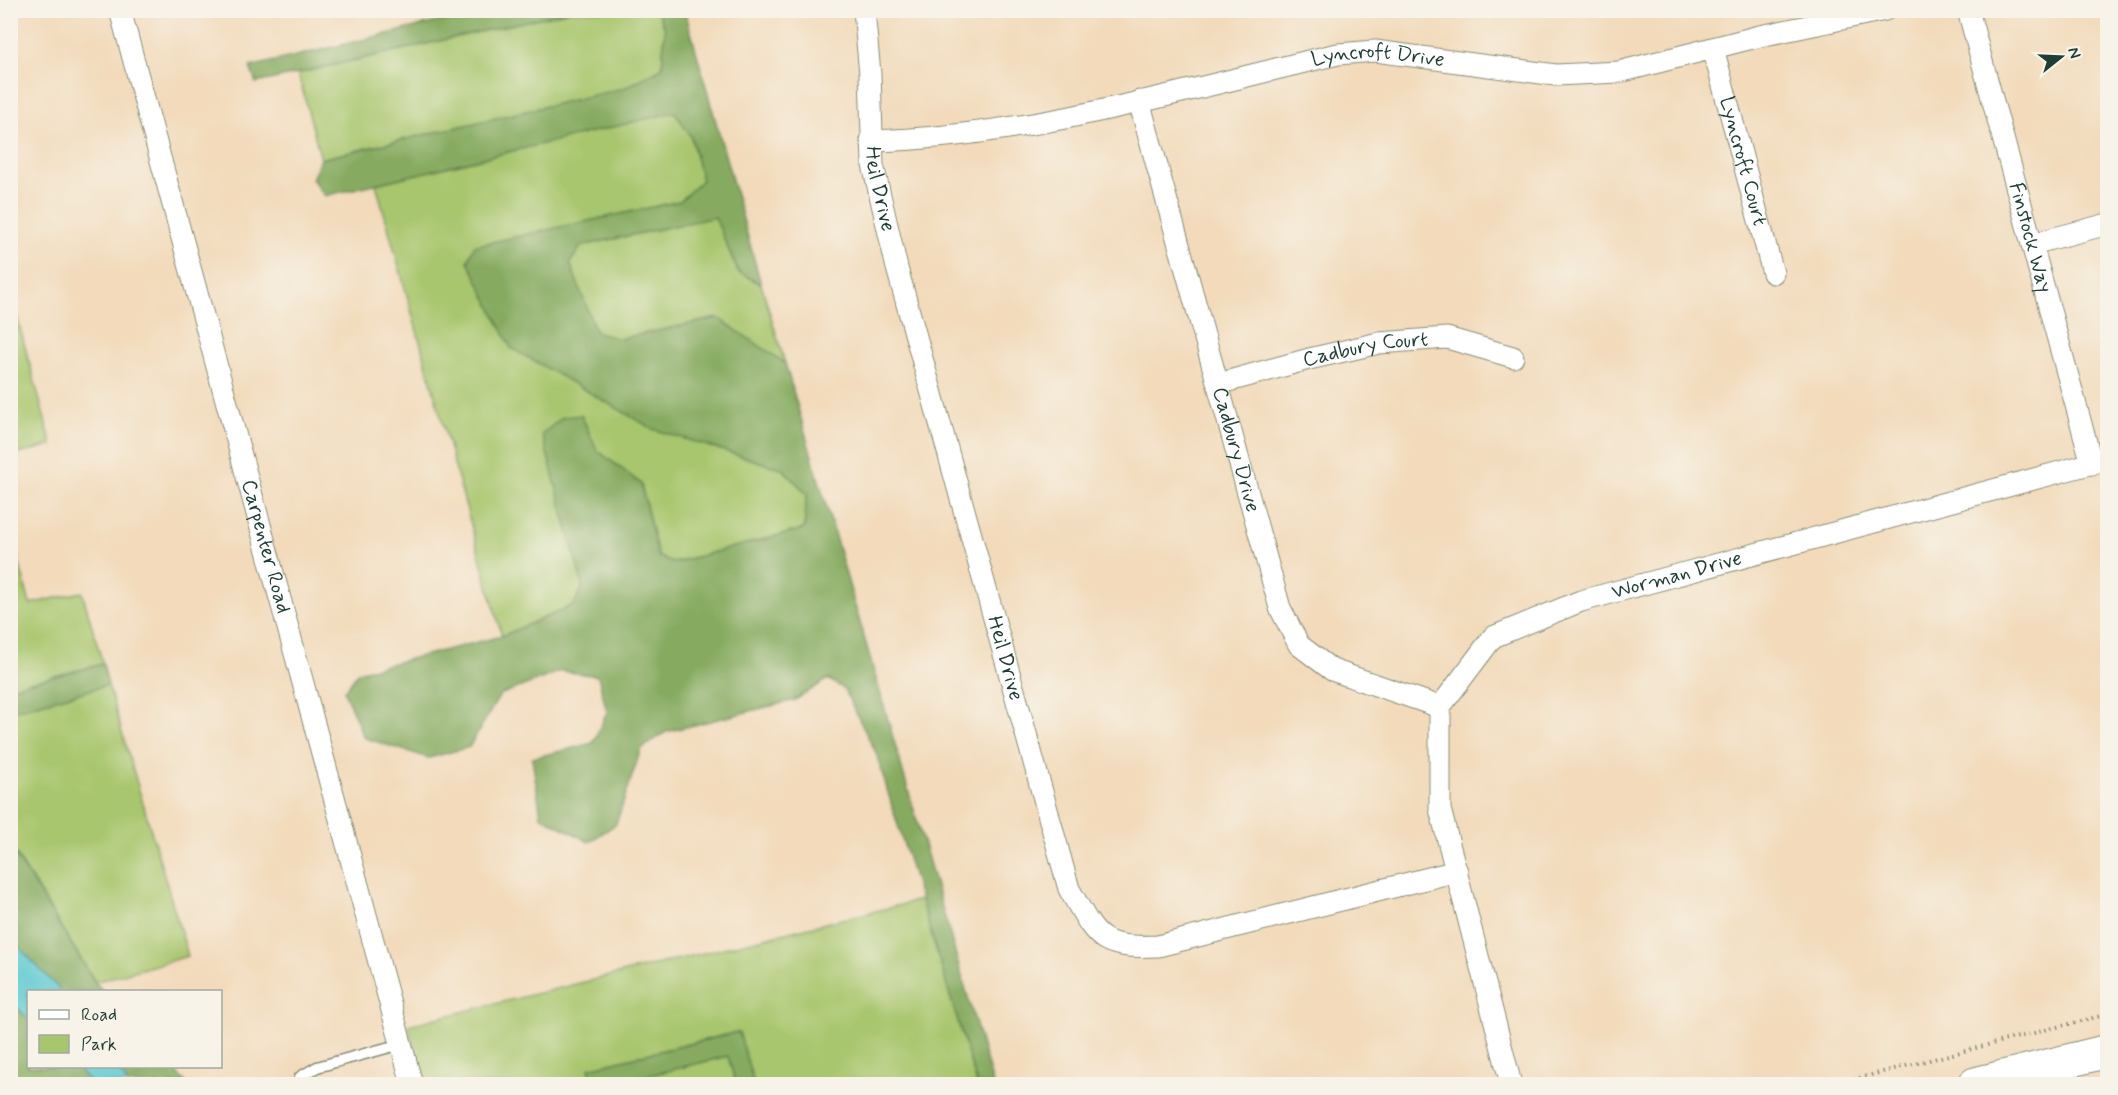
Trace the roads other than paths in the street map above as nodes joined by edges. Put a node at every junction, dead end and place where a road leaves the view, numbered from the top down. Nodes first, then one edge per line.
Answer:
1 (120, 10) edge
2 (864, 10) edge
3 (1885, 10) edge
4 (1968, 10) edge
5 (1713, 48) junction
6 (1139, 101) junction
7 (871, 141) junction
8 (2108, 224) edge
9 (2031, 244) junction
10 (1773, 273) dead end
11 (1513, 357) dead end
12 (1218, 384) junction
13 (2100, 461) edge
14 (1440, 707) junction
15 (1456, 871) junction
16 (401, 1044) junction
17 (2108, 1051) edge
18 (298, 1084) edge
19 (412, 1084) edge
20 (1511, 1084) edge
21 (1975, 1084) edge

1 - 16 street, Carpenter Road
2 - 7 street, Heil Drive
3 - 5 street, Lyncroft Drive
4 - 9 street, Finstock Way
5 - 6 street, Lyncroft Drive
5 - 10 street, Lyncroft Court
6 - 7 street, Lyncroft Drive
6 - 12 street, Cadbury Drive
7 - 15 street, Heil Drive
8 - 9 street
9 - 13 street, Finstock Way
11 - 12 street, Cadbury Court
12 - 14 street, Cadbury Drive
13 - 14 street, Worman Drive
14 - 15 street
15 - 20 street
16 - 18 lane
16 - 19 street, Carpenter Road
17 - 21 main road

